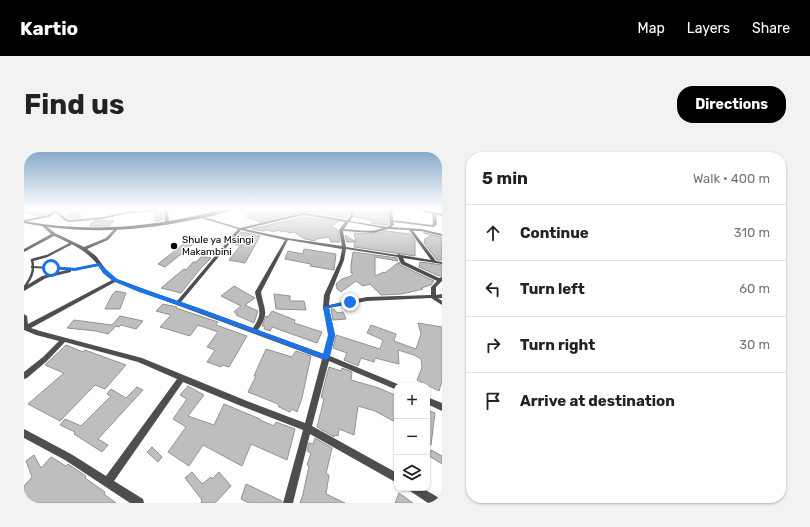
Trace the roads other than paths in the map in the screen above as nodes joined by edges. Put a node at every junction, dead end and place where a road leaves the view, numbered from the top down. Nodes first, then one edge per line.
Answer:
1 (143, 225) edge
2 (229, 225) edge
3 (255, 225) edge
4 (344, 225) edge
5 (370, 225) edge
6 (391, 225) edge
7 (44, 226) joint
8 (117, 228) junction
9 (388, 228) junction
10 (240, 229) junction
11 (341, 230) junction
12 (411, 230) junction
13 (54, 234) junction
14 (442, 235) edge
15 (288, 239) junction
16 (72, 243) junction
17 (344, 248) junction
18 (84, 249) junction
19 (24, 251) edge
20 (399, 255) junction
21 (434, 261) junction
22 (442, 262) edge
23 (99, 265) junction
24 (32, 267) junction
25 (75, 269) junction
26 (441, 279) edge
27 (115, 280) junction
28 (24, 288) edge
29 (442, 296) edge
30 (433, 297) junction
31 (178, 303) junction
32 (442, 303) edge
33 (326, 307) junction
34 (24, 316) edge
35 (25, 329) edge
36 (254, 331) junction
37 (63, 340) junction
38 (326, 358) junction
39 (24, 376) edge
40 (182, 378) junction
41 (394, 386) edge
42 (430, 401) edge
43 (442, 407) edge
44 (307, 428) junction
45 (24, 433) edge
46 (394, 476) edge
47 (108, 481) junction
48 (418, 491) edge
49 (140, 503) edge
50 (288, 503) edge
51 (437, 503) edge

1 - 8 street
2 - 10 street
3 - 10 street
4 - 11 street
5 - 9 street
6 - 9 street
7 - 8 street
7 - 13 street
8 - 18 street
9 - 11 street
9 - 12 street
10 - 15 street
10 - 31 street
11 - 17 street
12 - 14 street
12 - 21 street
13 - 16 street
13 - 19 street
15 - 17 street
15 - 36 street
16 - 18 street
16 - 24 lane
17 - 20 street
17 - 33 street
18 - 23 street
20 - 21 street
20 - 26 street
21 - 22 street
23 - 25 street
23 - 27 street
24 - 25 street
24 - 28 lane
25 - 28 street
26 - 30 street
27 - 31 street
27 - 35 street
29 - 30 street
30 - 32 street
30 - 33 street
31 - 36 street
33 - 38 street
34 - 35 street
35 - 37 street
36 - 38 street
37 - 39 street
37 - 40 street
38 - 41 street
38 - 44 street
40 - 44 street
40 - 47 street
42 - 43 street
44 - 46 street
44 - 50 street
45 - 47 street
47 - 49 street
48 - 51 street

